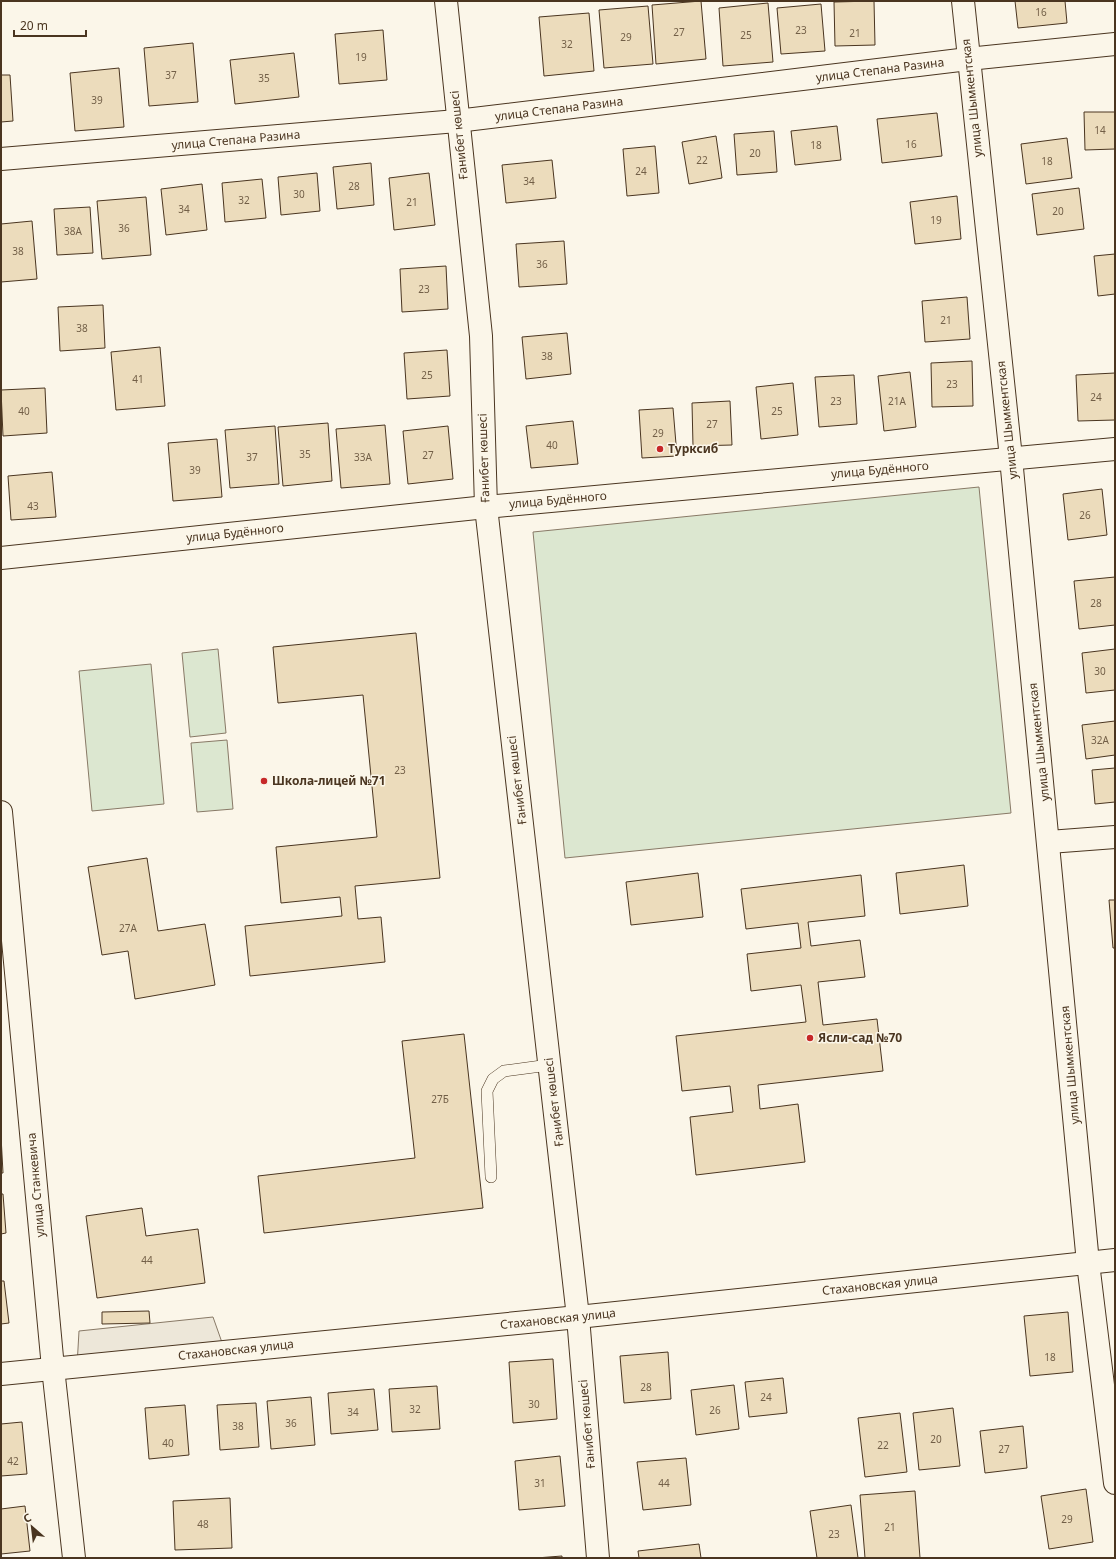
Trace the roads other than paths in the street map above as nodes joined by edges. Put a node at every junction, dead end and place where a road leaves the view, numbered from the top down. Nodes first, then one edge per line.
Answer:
1 (446, 1) edge
2 (963, 1) edge
3 (1115, 44) edge
4 (968, 59) junction
5 (457, 121) junction
6 (1, 159) edge
7 (1115, 449) edge
8 (1011, 458) junction
9 (486, 506) junction
10 (1, 558) edge
11 (1, 812) edge
12 (1115, 837) edge
13 (1049, 842) junction
14 (549, 1065) junction
15 (491, 1177) dead end
16 (1115, 1260) edge
17 (1088, 1263) junction
18 (578, 1317) junction
19 (53, 1368) junction
20 (1, 1374) edge
21 (1115, 1483) edge
22 (74, 1558) edge
23 (598, 1558) edge

1 - 5 street, Ғанибет көшесі
2 - 4 street, улица Шымкентская
3 - 4 street, улица Степана Разина
4 - 5 street, улица Степана Разина
4 - 8 street, улица Шымкентская
5 - 6 street, улица Степана Разина
5 - 9 street, Ғанибет көшесі
7 - 8 street, улица Будённого
8 - 9 street, улица Будённого
8 - 13 street, улица Шымкентская
9 - 10 street, улица Будённого
9 - 14 street, Ғанибет көшесі
11 - 19 street, улица Станкевича
12 - 13 street
13 - 17 street, улица Шымкентская
14 - 15 lane
14 - 18 street, Ғанибет көшесі
16 - 17 street, Стахановская улица
17 - 18 street, Стахановская улица
17 - 21 street, улица Шымкентская
18 - 19 street, Стахановская улица
18 - 23 street, Ғанибет көшесі
19 - 20 street, Стахановская улица
19 - 22 street, улица Станкевича

